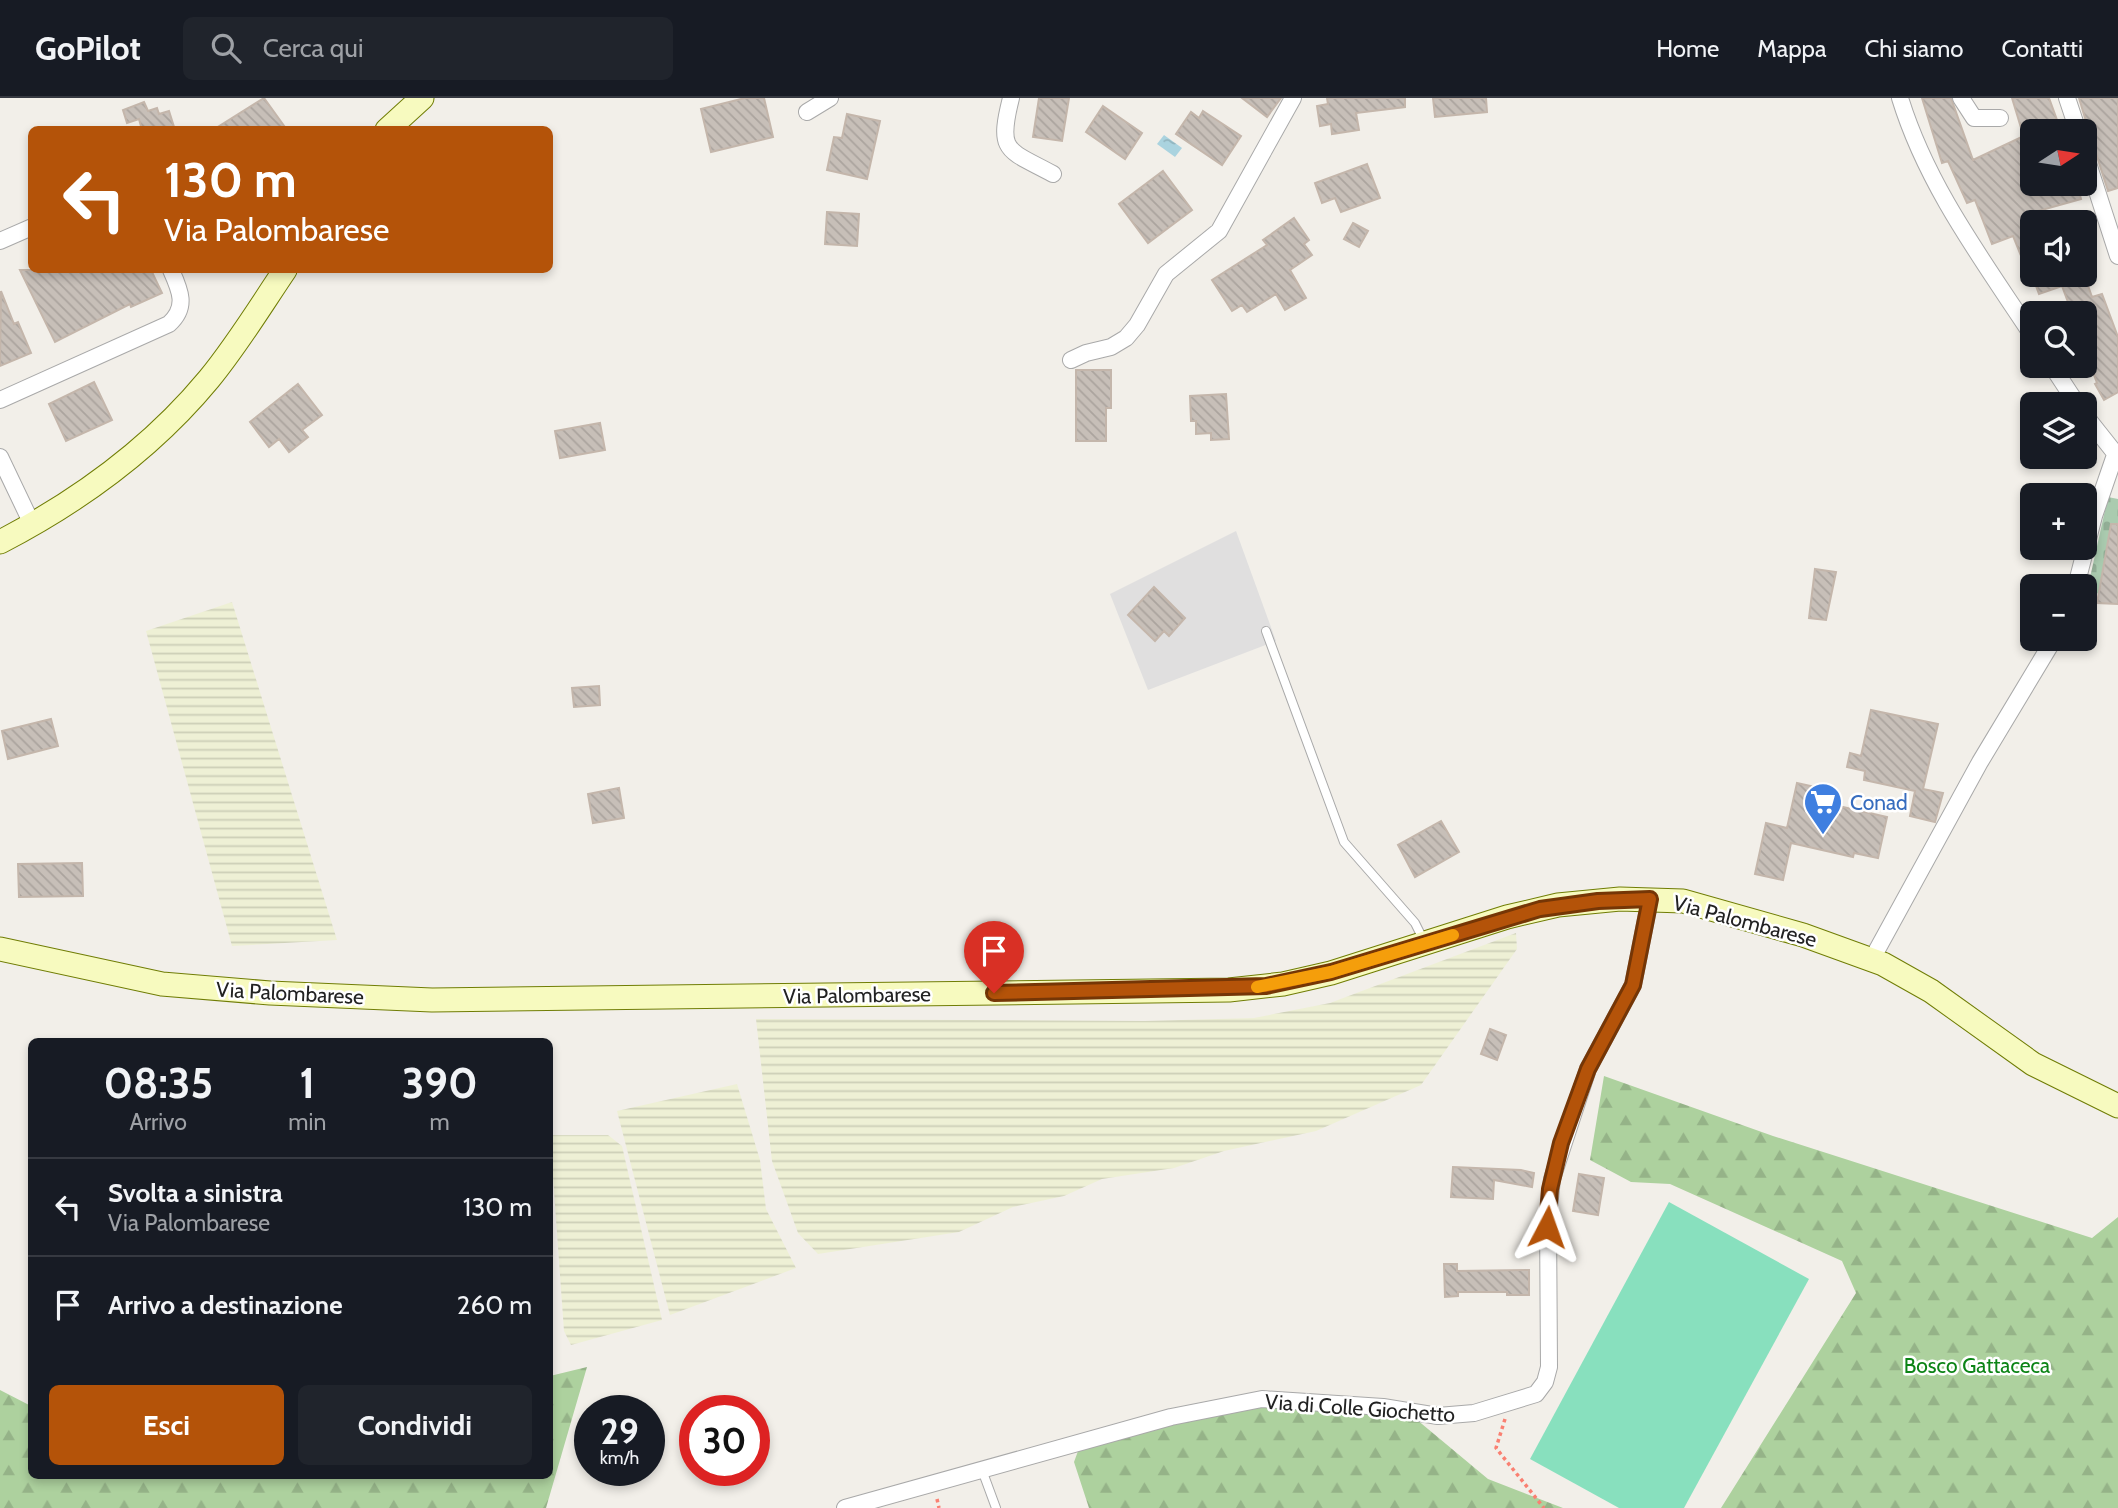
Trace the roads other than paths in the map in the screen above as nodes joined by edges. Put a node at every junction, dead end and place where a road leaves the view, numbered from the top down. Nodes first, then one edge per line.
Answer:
1 (422, 98) edge
2 (830, 98) edge
3 (1011, 98) edge
4 (1293, 98) edge
5 (1900, 98) edge
6 (1961, 98) edge
7 (2067, 98) edge
8 (807, 112) dead end
9 (2000, 118) dead end
10 (2074, 119) edge
11 (391, 126) edge
12 (1053, 174) dead end
13 (2097, 191) edge
14 (28, 229) edge
15 (0, 241) edge
16 (2118, 256) edge
17 (172, 273) edge
18 (283, 273) edge
19 (2020, 316) edge
20 (1071, 360) dead end
21 (0, 400) edge
22 (2097, 431) edge
23 (2117, 456) edge
24 (0, 457) edge
25 (32, 524) junction
26 (0, 542) edge
27 (2079, 574) edge
28 (1266, 631) dead end
29 (2047, 651) edge
30 (1650, 899) junction
31 (1425, 945) junction
32 (0, 949) edge
33 (1872, 959) junction
34 (2118, 1106) edge
35 (982, 1470) junction
36 (845, 1508) edge
37 (996, 1508) edge

1 - 11 main road
2 - 8 street
3 - 12 street
4 - 20 street
5 - 19 street
6 - 9 street
7 - 10 street
13 - 16 street
14 - 15 street
17 - 21 street
18 - 25 main road
22 - 23 street
23 - 27 street
24 - 25 street
25 - 26 main road
28 - 31 lane
29 - 33 street
30 - 31 main road, Via Palombarese
30 - 33 main road, Via Palombarese
30 - 35 street, Via di Colle Giochetto
31 - 32 main road, Via Palombarese
33 - 34 main road, Via Palombarese
35 - 36 street, Via di Colle Giochetto
35 - 37 lane

